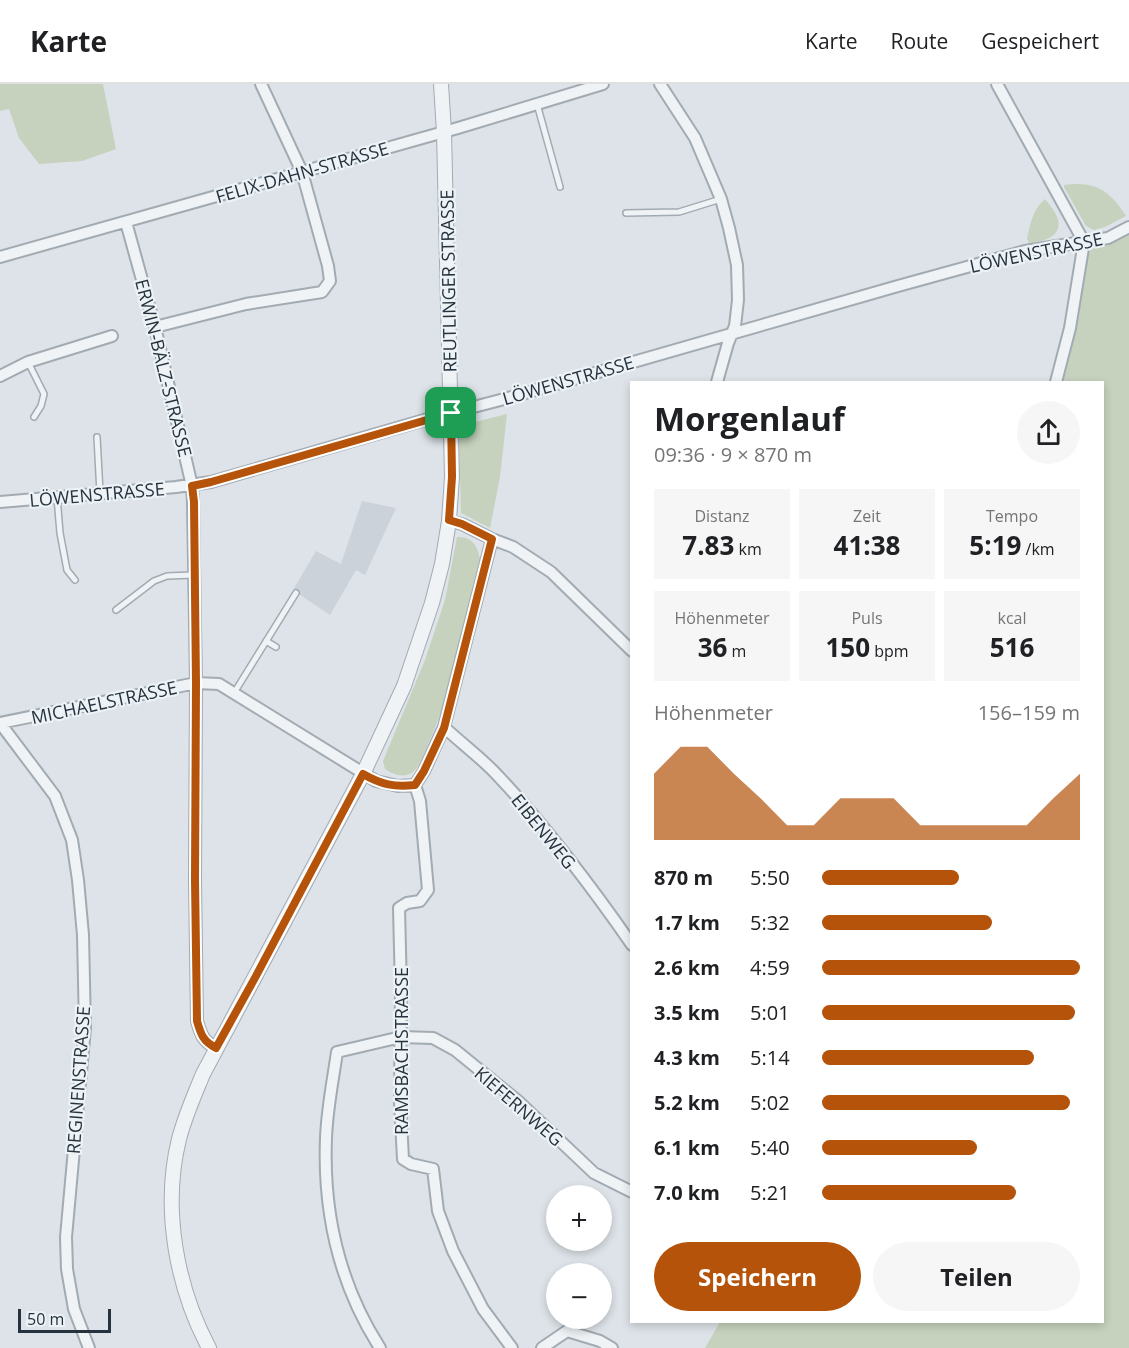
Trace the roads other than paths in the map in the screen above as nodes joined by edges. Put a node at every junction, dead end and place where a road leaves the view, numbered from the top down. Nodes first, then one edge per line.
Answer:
1 (261, 84) edge
2 (441, 84) edge
3 (603, 84) edge
4 (660, 84) edge
5 (997, 84) edge
6 (537, 104) junction
7 (444, 132) junction
8 (302, 172) junction
9 (560, 188) dead end
10 (721, 199) junction
11 (626, 213) dead end
12 (126, 222) junction
13 (1129, 227) edge
14 (1084, 242) junction
15 (0, 257) edge
16 (155, 327) junction
17 (732, 334) junction
18 (112, 336) dead end
19 (28, 362) junction
20 (0, 376) edge
21 (717, 381) edge
22 (1056, 381) edge
23 (451, 413) junction
24 (34, 417) dead end
25 (97, 437) dead end
26 (192, 486) junction
27 (100, 493) junction
28 (57, 497) junction
29 (0, 502) edge
30 (449, 520) junction
31 (492, 539) junction
32 (194, 575) junction
33 (75, 580) dead end
34 (296, 593) dead end
35 (116, 610) dead end
36 (266, 641) junction
37 (276, 647) dead end
38 (630, 649) edge
39 (196, 683) junction
40 (234, 693) junction
41 (0, 723) edge
42 (444, 728) junction
43 (363, 774) junction
44 (415, 785) junction
45 (630, 942) edge
46 (401, 1037) junction
47 (216, 1048) junction
48 (630, 1191) edge
49 (89, 1348) edge
50 (209, 1348) edge
51 (380, 1348) edge
52 (512, 1348) edge
53 (542, 1348) edge
54 (612, 1348) edge

1 - 8 street
2 - 7 street, REUTLINGER STRASSE
3 - 6 street, FELIX-DAHN-STRASSE
4 - 10 street
5 - 14 street
6 - 7 street, FELIX-DAHN-STRASSE
6 - 9 lane
7 - 8 street, FELIX-DAHN-STRASSE
7 - 23 street, REUTLINGER STRASSE
8 - 12 street, FELIX-DAHN-STRASSE
8 - 16 street
10 - 11 lane
10 - 17 street
12 - 15 street, FELIX-DAHN-STRASSE
12 - 16 street, ERWIN-BÄLZ-STRASSE
13 - 14 street, LÖWENSTRASSE
14 - 17 street, LÖWENSTRASSE
14 - 22 street
16 - 26 street, ERWIN-BÄLZ-STRASSE
17 - 21 street
17 - 23 street, LÖWENSTRASSE
18 - 19 street
19 - 20 street
19 - 24 lane
23 - 26 street, LÖWENSTRASSE
23 - 30 street, REUTLINGER STRASSE
25 - 27 lane
26 - 27 street, LÖWENSTRASSE
26 - 32 street, ERWIN-BÄLZ-STRASSE
27 - 28 street, LÖWENSTRASSE
28 - 29 street, LÖWENSTRASSE
28 - 33 lane
30 - 31 street
30 - 43 street, REUTLINGER STRASSE
31 - 38 street
31 - 42 street
32 - 35 lane
32 - 39 street, ERWIN-BÄLZ-STRASSE
34 - 36 lane
36 - 37 lane
36 - 40 lane
39 - 40 street, MICHAELSTRASSE
39 - 41 street, MICHAELSTRASSE
39 - 47 street, ERWIN-BÄLZ-STRASSE
40 - 43 street, MICHAELSTRASSE
41 - 49 street, REGINENSTRASSE
42 - 44 street
42 - 45 street, EIBENWEG
43 - 44 street
43 - 47 street, REUTLINGER STRASSE
44 - 46 street, RAMSBACHSTRASSE
46 - 48 street, KIEFERNWEG
46 - 51 street, KIEFERNWEG
46 - 52 street, RAMSBACHSTRASSE
47 - 50 street, REUTLINGER STRASSE
53 - 54 street

